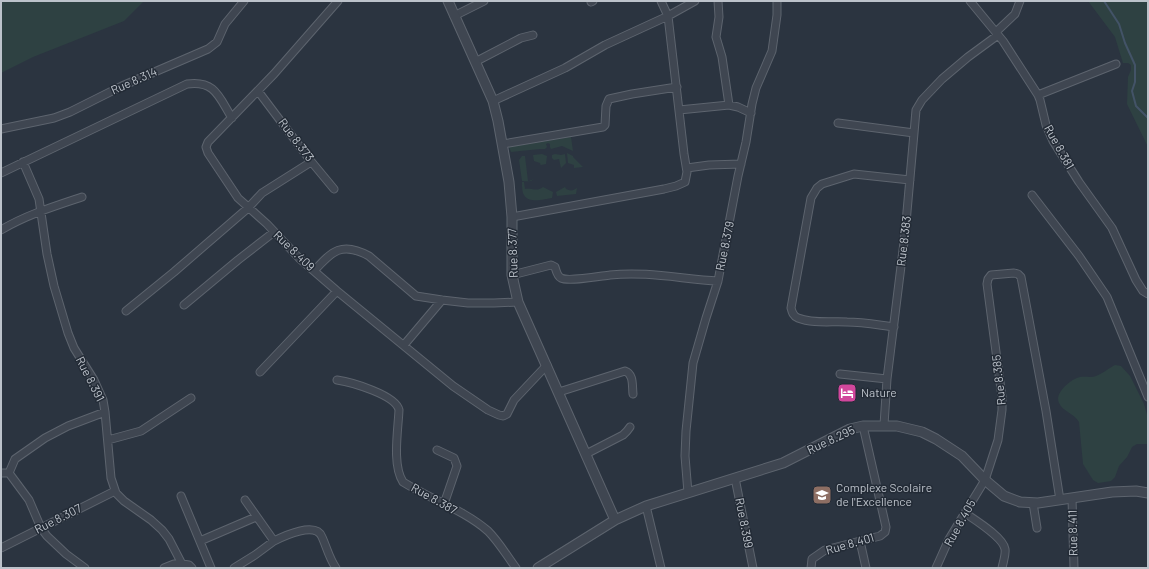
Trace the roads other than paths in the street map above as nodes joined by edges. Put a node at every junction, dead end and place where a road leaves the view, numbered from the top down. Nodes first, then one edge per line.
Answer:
1 (244, 1) edge
2 (338, 1) edge
3 (448, 1) edge
4 (484, 1) edge
5 (661, 1) edge
6 (695, 1) edge
7 (718, 1) edge
8 (777, 1) edge
9 (970, 1) edge
10 (1020, 1) edge
11 (454, 16) junction
12 (668, 16) junction
13 (997, 33) junction
14 (534, 35) dead end
15 (475, 62) junction
16 (1116, 64) dead end
17 (676, 87) junction
18 (258, 91) junction
19 (1038, 95) junction
20 (493, 101) junction
21 (729, 105) junction
22 (679, 110) junction
23 (750, 113) junction
24 (232, 118) junction
25 (838, 123) dead end
26 (1, 129) edge
27 (914, 133) junction
28 (503, 144) junction
29 (23, 162) junction
30 (312, 162) junction
31 (742, 164) junction
32 (687, 168) junction
33 (1, 173) edge
34 (910, 180) junction
35 (334, 188) dead end
36 (1032, 195) dead end
37 (82, 197) dead end
38 (248, 208) junction
39 (41, 211) junction
40 (512, 217) junction
41 (1, 230) edge
42 (274, 232) junction
43 (314, 271) junction
44 (512, 275) junction
45 (718, 281) junction
46 (337, 291) junction
47 (1148, 294) edge
48 (442, 300) junction
49 (518, 302) junction
50 (184, 305) dead end
51 (126, 310) dead end
52 (894, 326) junction
53 (404, 345) junction
54 (547, 365) junction
55 (260, 372) dead end
56 (840, 374) dead end
57 (887, 379) junction
58 (337, 380) dead end
59 (559, 392) junction
60 (633, 394) dead end
61 (1148, 397) edge
62 (191, 398) dead end
63 (105, 412) junction
64 (884, 425) junction
65 (863, 426) junction
66 (630, 427) dead end
67 (108, 440) junction
68 (436, 450) dead end
69 (586, 454) junction
70 (5, 473) edge
71 (735, 478) junction
72 (985, 480) junction
73 (115, 491) junction
74 (688, 493) junction
75 (1148, 493) edge
76 (181, 496) dead end
77 (1072, 498) junction
78 (246, 500) dead end
79 (1060, 500) junction
80 (1033, 503) junction
81 (444, 504) junction
82 (646, 506) junction
83 (965, 512) junction
84 (256, 517) junction
85 (615, 520) junction
86 (41, 528) junction
87 (1037, 528) dead end
88 (200, 541) junction
89 (274, 541) junction
90 (860, 541) junction
91 (1, 548) edge
92 (182, 564) junction
93 (85, 568) edge
94 (164, 568) edge
95 (192, 568) edge
96 (211, 568) edge
97 (234, 568) edge
98 (336, 568) edge
99 (516, 568) edge
100 (538, 568) edge
101 (661, 568) edge
102 (753, 568) edge
103 (811, 568) edge
104 (866, 568) edge
105 (936, 568) edge
106 (1002, 568) edge
107 (1074, 568) edge

1 - 26 street, Rue 8.314
2 - 18 street, Rue 8.409
3 - 11 street, Rue 8.377
4 - 11 street
5 - 12 street
6 - 12 street
7 - 21 street
8 - 23 street, Rue 8.379
9 - 13 street, Rue 8.381
10 - 13 street, Rue 8.383
11 - 15 street, Rue 8.377
12 - 17 street
12 - 20 street
13 - 19 street, Rue 8.381
13 - 27 street, Rue 8.383
14 - 15 street
15 - 20 street, Rue 8.377
16 - 19 street
17 - 22 street
17 - 28 street
18 - 24 street, Rue 8.409
18 - 30 street, Rue 8.373
19 - 47 street, Rue 8.381
20 - 28 street, Rue 8.377
21 - 22 street
21 - 23 street
22 - 32 street
23 - 31 street, Rue 8.379
24 - 29 street
24 - 38 street, Rue 8.409
25 - 27 street
27 - 34 street, Rue 8.383
28 - 40 street, Rue 8.377
29 - 33 street
29 - 39 street, Rue 8.391
30 - 35 street, Rue 8.373
30 - 38 street
31 - 32 street
31 - 45 street, Rue 8.379
32 - 40 street
34 - 52 street, Rue 8.383
34 - 52 street
36 - 61 street
37 - 39 street
38 - 42 street, Rue 8.409
38 - 51 street
39 - 41 street
39 - 63 street, Rue 8.391
40 - 44 street, Rue 8.377
42 - 43 street, Rue 8.409
42 - 50 street
43 - 46 street, Rue 8.409
43 - 48 street
44 - 45 street
44 - 49 street, Rue 8.377
45 - 74 street, Rue 8.379
46 - 53 street, Rue 8.409
46 - 55 street
48 - 49 street
48 - 53 street
49 - 54 street, Rue 8.377
52 - 57 street, Rue 8.383
53 - 54 street, Rue 8.409
54 - 59 street, Rue 8.377
56 - 57 street
57 - 64 street, Rue 8.383
58 - 81 street, Rue 8.387
59 - 60 street
59 - 69 street, Rue 8.377
62 - 67 street
63 - 67 street, Rue 8.391
63 - 70 street
64 - 65 street, Rue 8.295
64 - 72 street, Rue 8.295
65 - 71 street, Rue 8.295
65 - 90 street, Rue 8.401
66 - 69 street
67 - 73 street, Rue 8.391
68 - 81 street
69 - 85 street, Rue 8.377
70 - 86 street
71 - 74 street, Rue 8.295
71 - 102 street, Rue 8.399
72 - 79 street, Rue 8.385
72 - 80 street, Rue 8.295
72 - 83 street, Rue 8.405
73 - 86 street, Rue 8.307
73 - 92 street
74 - 82 street, Rue 8.295
75 - 77 street, Rue 8.295
76 - 88 street
77 - 79 street, Rue 8.295
77 - 107 street, Rue 8.411
78 - 84 street
79 - 80 street, Rue 8.295
80 - 87 street
81 - 99 street, Rue 8.387
82 - 85 street, Rue 8.295
82 - 101 street
83 - 105 street, Rue 8.405
83 - 106 street
84 - 88 street
84 - 89 street
85 - 100 street, Rue 8.295
86 - 91 street, Rue 8.307
86 - 93 street
88 - 96 street
89 - 97 street
89 - 98 street
90 - 103 street, Rue 8.401
90 - 104 street
92 - 94 street
92 - 95 street

